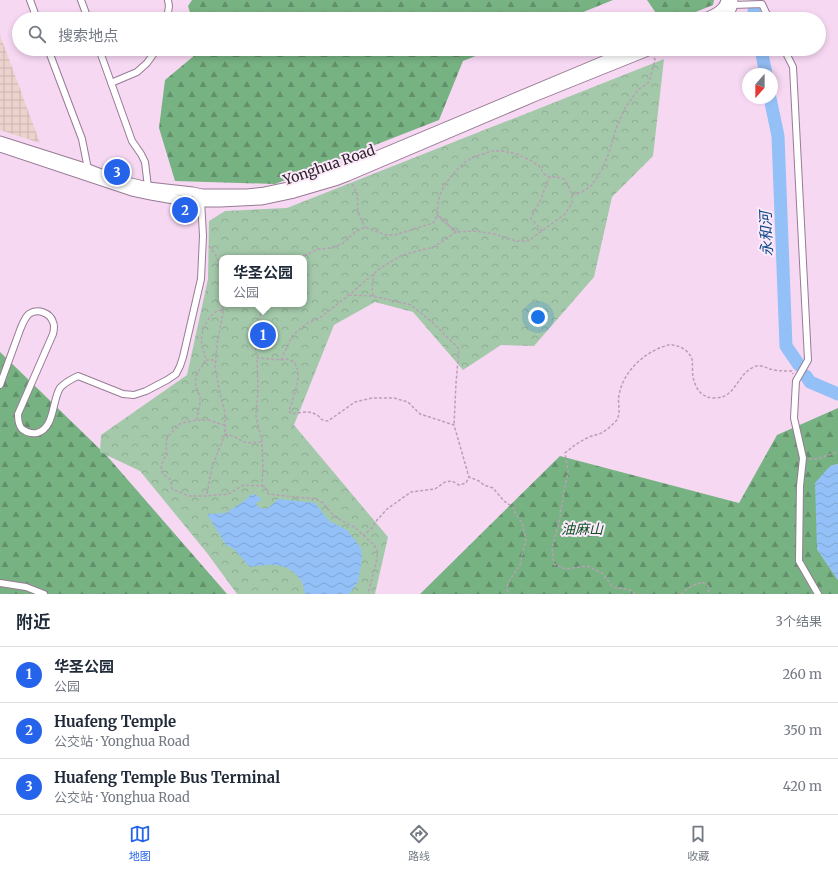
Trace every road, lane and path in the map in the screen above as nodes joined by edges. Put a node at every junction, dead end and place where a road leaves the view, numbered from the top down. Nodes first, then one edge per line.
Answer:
1 (30, 0) edge
2 (81, 0) edge
3 (168, 0) edge
4 (730, 2) edge
5 (34, 12) edge
6 (85, 12) edge
7 (169, 12) edge
8 (717, 12) edge
9 (730, 12) edge
10 (766, 12) edge
11 (51, 56) edge
12 (101, 56) edge
13 (152, 56) edge
14 (615, 56) edge
15 (637, 56) edge
16 (654, 56) edge
17 (788, 56) edge
18 (111, 83) junction
19 (0, 141) edge
20 (0, 147) edge
21 (88, 169) junction
22 (348, 176) junction
23 (549, 177) junction
24 (148, 187) junction
25 (572, 195) junction
26 (202, 198) junction
27 (437, 215) junction
28 (365, 227) junction
29 (542, 231) junction
30 (456, 232) junction
31 (203, 236) junction
32 (305, 255) edge
33 (219, 267) edge
34 (374, 273) junction
35 (349, 295) junction
36 (373, 296) junction
37 (263, 307) edge
38 (223, 310) joint
39 (257, 358) junction
40 (205, 360) junction
41 (216, 360) junction
42 (281, 360) junction
43 (796, 381) junction
44 (0, 385) edge
45 (197, 420) junction
46 (225, 424) junction
47 (454, 425) junction
48 (225, 434) junction
49 (262, 442) junction
50 (838, 452) edge
51 (804, 458) junction
52 (469, 477) junction
53 (262, 486) junction
54 (207, 494) dead end
55 (363, 536) junction
56 (0, 583) edge
57 (44, 594) edge
58 (368, 594) edge
59 (509, 594) edge
60 (635, 594) edge
61 (681, 594) edge
62 (709, 594) edge
63 (818, 594) edge

1 - 5 street
2 - 6 street
3 - 7 street
4 - 8 street
4 - 9 street
4 - 10 street
11 - 21 street
12 - 18 street
13 - 18 street
14 - 26 street, Yonghua Road
15 - 22 street, Yonghua Road
16 - 25 path
17 - 43 street
18 - 24 street
19 - 21 street, Yonghua Road
20 - 26 street, Yonghua Road
21 - 24 street, Yonghua Road
22 - 26 street, Yonghua Road
22 - 28 path
23 - 25 path
23 - 27 path
23 - 29 path
24 - 26 street, Yonghua Road
25 - 29 path
26 - 31 street
27 - 28 path
27 - 30 path
28 - 32 path
29 - 30 path
30 - 34 path
31 - 33 path
31 - 44 street
34 - 35 path
34 - 36 path
35 - 36 path
35 - 42 path
36 - 47 path
37 - 39 path
38 - 40 path
38 - 41 path
39 - 42 path
39 - 49 path
40 - 41 path
40 - 45 path
41 - 46 path
42 - 47 path
43 - 51 street
43 - 60 path
45 - 46 path
45 - 53 path
46 - 48 path
47 - 52 path
48 - 49 path
48 - 54 path
49 - 53 path
50 - 51 path
51 - 63 street
52 - 55 path
52 - 59 path
53 - 55 path
55 - 58 path
56 - 57 street
61 - 62 path

